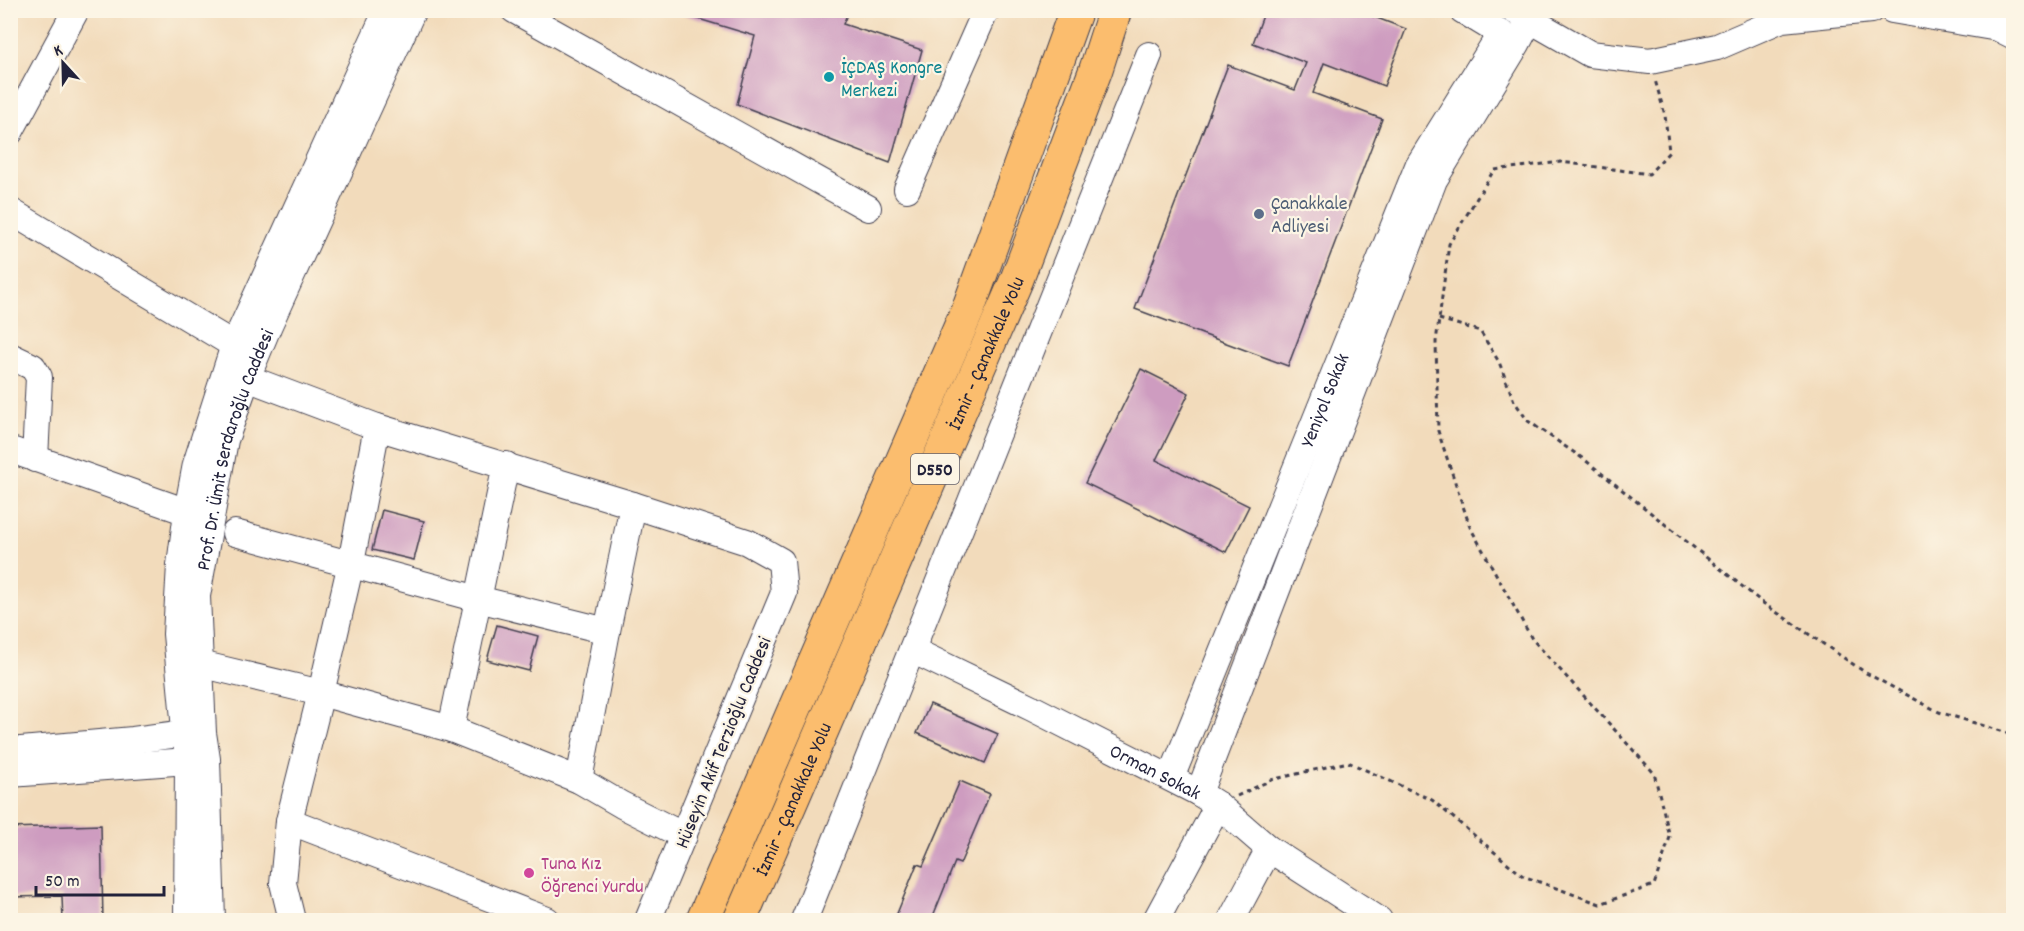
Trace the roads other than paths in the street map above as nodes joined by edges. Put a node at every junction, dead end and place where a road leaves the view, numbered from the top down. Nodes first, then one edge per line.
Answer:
1 (76, 10) edge
2 (387, 10) edge
3 (413, 10) edge
4 (514, 10) edge
5 (986, 10) edge
6 (1076, 10) edge
7 (1115, 10) edge
8 (1462, 10) edge
9 (1871, 10) edge
10 (1892, 10) edge
11 (1526, 14) edge
12 (2013, 36) edge
13 (1509, 39) junction
14 (1149, 55) dead end
15 (10, 132) edge
16 (907, 189) dead end
17 (868, 208) dead end
18 (10, 211) edge
19 (234, 345) junction
20 (10, 356) edge
21 (247, 378) junction
22 (377, 427) junction
23 (22, 455) edge
24 (506, 465) junction
25 (633, 505) junction
26 (187, 512) junction
27 (235, 532) dead end
28 (351, 563) junction
29 (478, 599) junction
30 (607, 630) junction
31 (912, 650) junction
32 (200, 664) junction
33 (321, 693) junction
34 (452, 729) junction
35 (186, 733) junction
36 (10, 751) edge
37 (188, 761) junction
38 (10, 774) edge
39 (1171, 778) junction
40 (579, 780) junction
41 (1209, 799) junction
42 (289, 821) junction
43 (684, 836) junction
44 (1269, 849) junction
45 (187, 921) edge
46 (212, 921) edge
47 (292, 921) edge
48 (547, 921) edge
49 (648, 921) edge
50 (703, 921) edge
51 (740, 921) edge
52 (804, 921) edge
53 (1155, 921) edge
54 (1231, 921) edge
55 (1379, 921) edge

1 - 15 street
2 - 19 street, Prof. Dr. Ümit Serdaroğlu Caddesi
3 - 21 street, Prof. Dr. Ümit Serdaroğlu Caddesi
4 - 17 street
5 - 16 street
6 - 50 highway, İzmir - Çanakkale Yolu / D550
7 - 51 highway, İzmir - Çanakkale Yolu / D550
8 - 13 street
9 - 11 street
10 - 12 street
11 - 13 street, Yeniyol Sokak
13 - 39 street, Yeniyol Sokak
13 - 41 street, Yeniyol Sokak
14 - 31 street
18 - 19 street
19 - 21 street
19 - 26 street, Prof. Dr. Ümit Serdaroğlu Caddesi
20 - 23 street
21 - 22 street
21 - 32 street, Prof. Dr. Ümit Serdaroğlu Caddesi
22 - 24 street
22 - 28 street
23 - 26 street
24 - 25 street
24 - 29 street
25 - 30 street
25 - 43 street, Hüseyin Akif Terzioğlu Caddesi
26 - 35 street, Prof. Dr. Ümit Serdaroğlu Caddesi
27 - 28 street
28 - 29 street
28 - 33 street
29 - 30 street
29 - 34 street
30 - 40 street
31 - 39 street, Orman Sokak
31 - 52 street
32 - 33 street
32 - 46 street, Prof. Dr. Ümit Serdaroğlu Caddesi
33 - 34 street
33 - 42 street
34 - 40 street
35 - 36 street
35 - 37 street, Prof. Dr. Ümit Serdaroğlu Caddesi
37 - 38 street
37 - 45 street, Prof. Dr. Ümit Serdaroğlu Caddesi
39 - 41 street, Orman Sokak
40 - 43 street
41 - 44 street, Orman Sokak
41 - 53 street, Yeniyol Sokak
42 - 47 street
42 - 48 street
43 - 49 street, Hüseyin Akif Terzioğlu Caddesi
44 - 54 street
44 - 55 street, Orman Sokak

